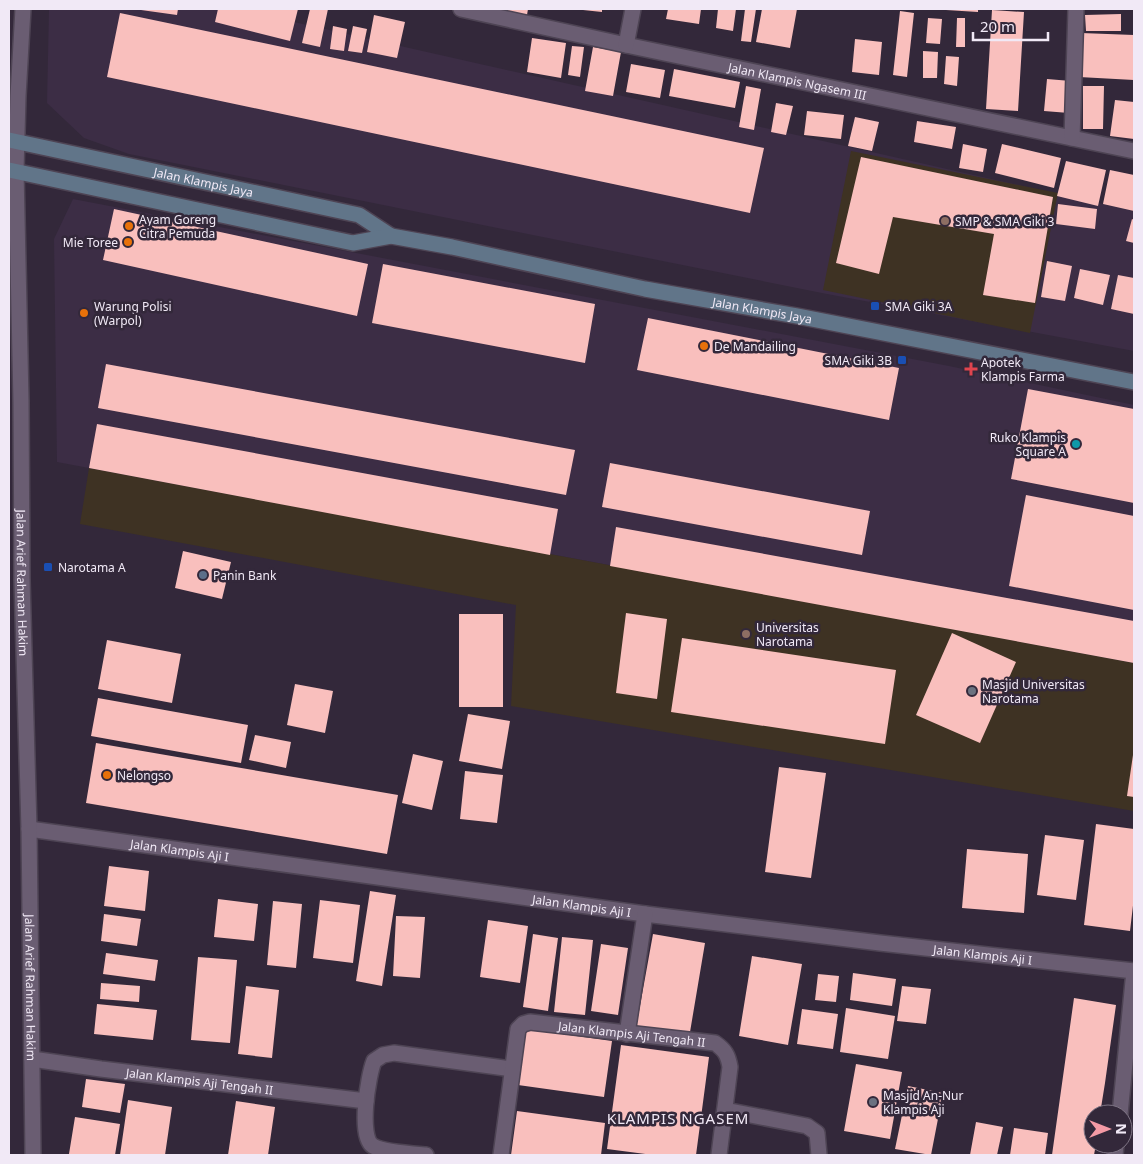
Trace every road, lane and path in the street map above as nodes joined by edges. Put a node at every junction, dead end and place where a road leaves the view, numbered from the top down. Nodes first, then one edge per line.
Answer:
1 (23, 9) edge
2 (461, 9) edge
3 (633, 9) edge
4 (1076, 9) edge
5 (626, 45) junction
6 (1072, 138) junction
7 (12, 141) edge
8 (1134, 151) edge
9 (12, 170) edge
10 (391, 236) junction
11 (1134, 382) edge
12 (14, 541) edge
13 (28, 829) junction
14 (645, 914) junction
15 (1134, 971) edge
16 (627, 1034) junction
17 (32, 1059) junction
18 (512, 1069) junction
19 (366, 1101) junction
20 (1121, 1104) edge
21 (726, 1110) junction
22 (33, 1155) edge
23 (426, 1155) edge
24 (501, 1155) edge
25 (719, 1155) edge
26 (819, 1155) edge

1 - 7 street, Jalan Arief Rahman Hakim
2 - 5 street, Jalan Klampis Ngasem III
3 - 5 street
4 - 6 street
5 - 6 street, Jalan Klampis Ngasem III
6 - 8 street, Jalan Klampis Ngasem III
7 - 9 street, Jalan Arief Rahman Hakim
7 - 10 main road, Jalan Klampis Jaya
9 - 10 main road, Jalan Klampis Jaya
9 - 12 street, Jalan Arief Rahman Hakim
10 - 11 main road, Jalan Klampis Jaya
12 - 13 street, Jalan Arief Rahman Hakim
13 - 14 street, Jalan Klampis Aji I
13 - 17 street, Jalan Arief Rahman Hakim
14 - 15 street, Jalan Klampis Aji I
14 - 16 street
15 - 20 street
16 - 18 street, Jalan Klampis Aji Tengah II
16 - 21 street, Jalan Klampis Aji Tengah II
17 - 19 street, Jalan Klampis Aji Tengah II
17 - 22 street, Jalan Arief Rahman Hakim
18 - 19 street
18 - 24 street, Jalan Klampis Aji Tengah II
19 - 23 street
21 - 25 street, Jalan Klampis Aji Tengah II
21 - 26 street

